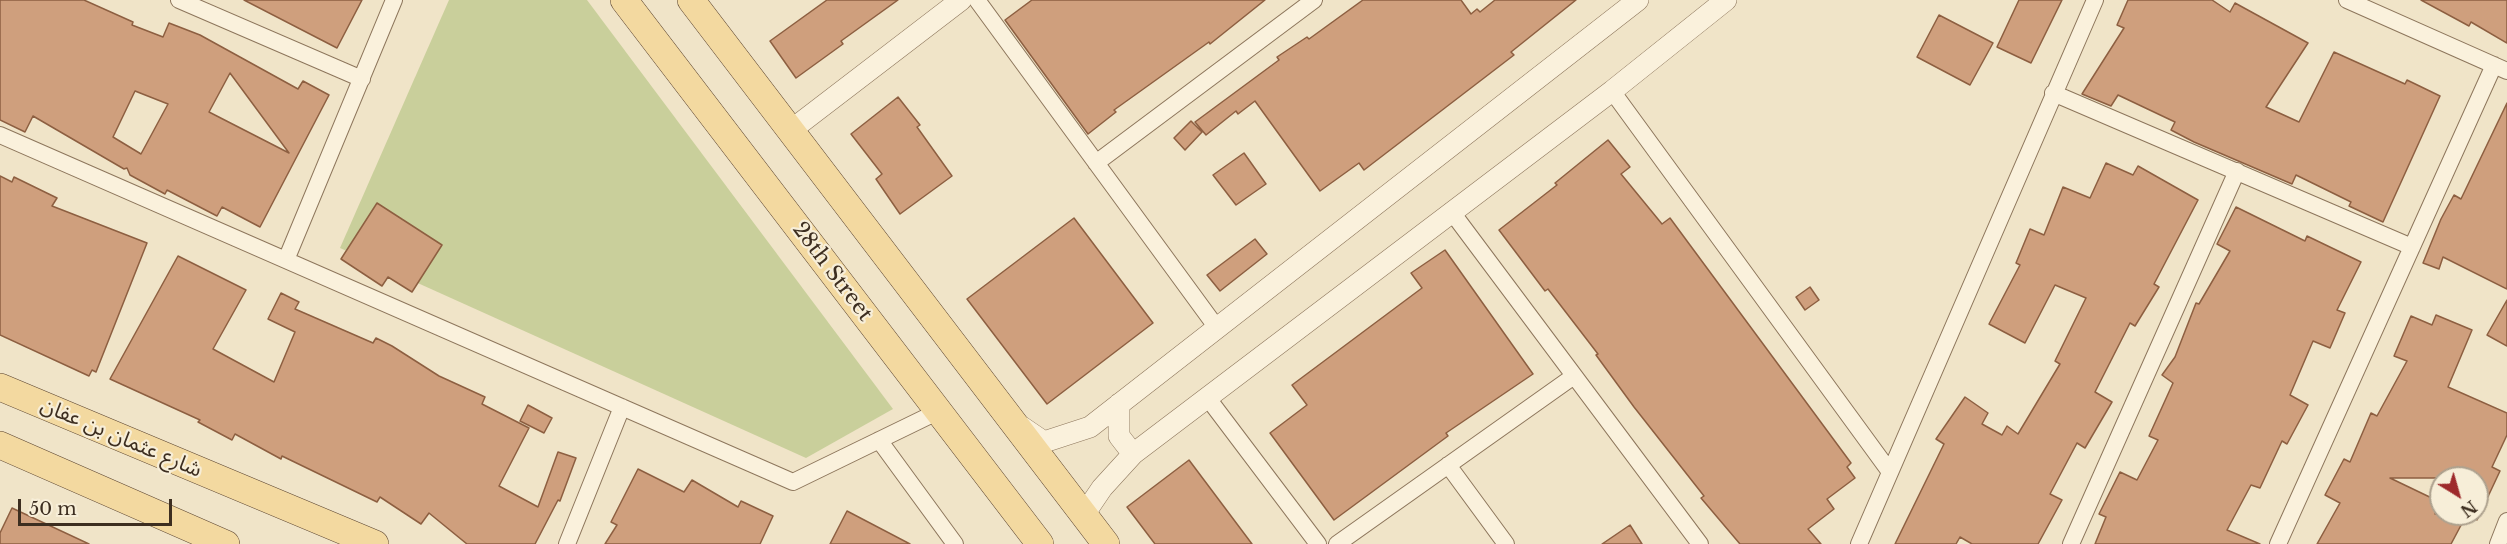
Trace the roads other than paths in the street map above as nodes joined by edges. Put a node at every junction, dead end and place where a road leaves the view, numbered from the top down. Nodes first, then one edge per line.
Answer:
1 (178, 0) edge
2 (394, 0) edge
3 (624, 0) edge
4 (692, 0) edge
5 (961, 0) edge
6 (977, 0) edge
7 (1314, 0) edge
8 (1638, 0) edge
9 (1726, 0) edge
10 (2095, 0) edge
11 (2347, 0) edge
12 (2500, 68) edge
13 (362, 79) junction
14 (1612, 91) junction
15 (2054, 93) junction
16 (790, 131) junction
17 (0, 135) edge
18 (1096, 163) junction
19 (2237, 171) junction
20 (1451, 210) junction
21 (2412, 246) junction
22 (286, 260) junction
23 (1217, 328) junction
24 (1574, 376) junction
25 (0, 387) edge
26 (1207, 398) junction
27 (1119, 404) junction
28 (622, 407) junction
29 (939, 411) junction
30 (1015, 423) junction
31 (879, 440) junction
32 (1, 447) edge
33 (1133, 454) junction
34 (1448, 465) junction
35 (1890, 472) junction
36 (1083, 516) junction
37 (2507, 521) edge
38 (226, 544) edge
39 (375, 544) edge
40 (567, 544) edge
41 (955, 544) edge
42 (1040, 544) edge
43 (1106, 544) edge
44 (1318, 544) edge
45 (1337, 544) edge
46 (1506, 544) edge
47 (1700, 544) edge
48 (1859, 544) edge
49 (2071, 544) edge
50 (2278, 544) edge
51 (2498, 544) edge

1 - 13 street
2 - 13 street
3 - 29 main road, 28th Street
4 - 16 main road
5 - 16 street
6 - 18 street
7 - 18 street
8 - 23 street
9 - 14 street
10 - 15 street
11 - 12 street
12 - 21 street
13 - 22 street
14 - 20 street
14 - 35 street
15 - 19 street
15 - 35 street
16 - 30 main road
17 - 22 street
18 - 23 street
19 - 21 street
19 - 49 street
20 - 24 street
20 - 26 street
21 - 50 street
22 - 28 street
23 - 27 street
24 - 34 street
24 - 47 street
25 - 39 main road, شارع عثمان بن عفان
26 - 33 street
26 - 44 street
27 - 30 street
27 - 33 street
28 - 31 street
28 - 40 street
29 - 31 street
29 - 42 main road, 28th Street
30 - 36 main road
31 - 41 street
32 - 38 main road
33 - 36 street
34 - 45 street
34 - 46 street
35 - 48 street
36 - 43 main road
37 - 51 street

